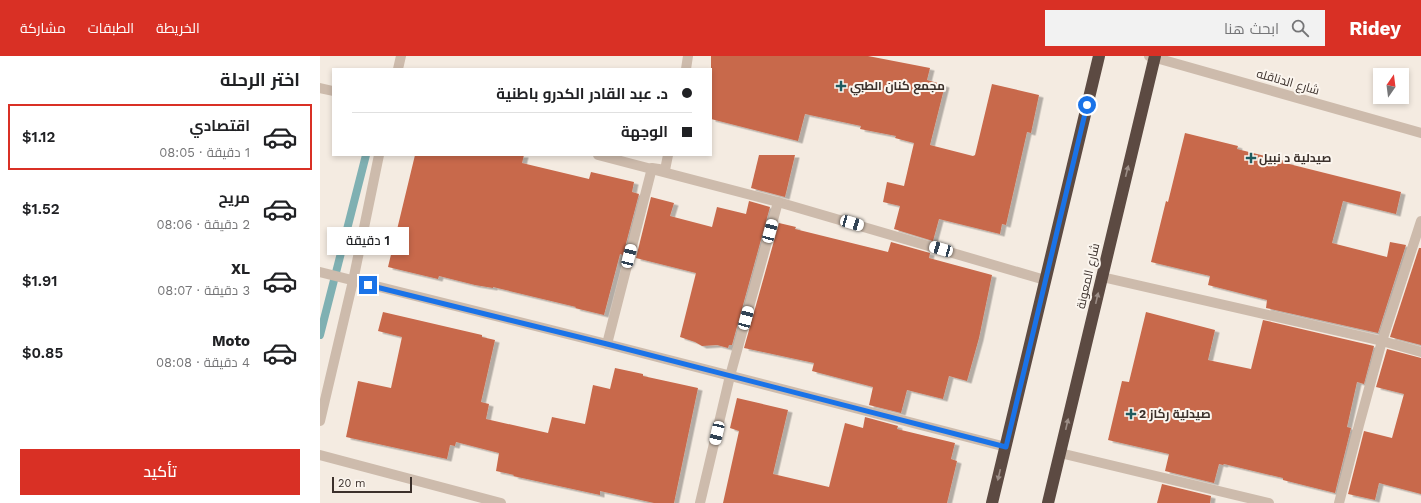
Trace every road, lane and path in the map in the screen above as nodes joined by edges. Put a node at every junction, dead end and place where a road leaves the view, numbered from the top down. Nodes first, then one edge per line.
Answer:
1 (401, 56) edge
2 (688, 56) edge
3 (1098, 56) edge
4 (1153, 56) edge
5 (398, 68) edge
6 (686, 68) edge
7 (320, 88) edge
8 (332, 91) edge
9 (1421, 133) edge
10 (379, 156) edge
11 (602, 156) edge
12 (668, 156) edge
13 (652, 168) junction
14 (778, 202) junction
15 (1421, 221) edge
16 (320, 272) edge
17 (1102, 277) junction
18 (1045, 280) junction
19 (353, 281) junction
20 (1382, 341) junction
21 (607, 344) junction
22 (1421, 352) edge
23 (730, 376) junction
24 (320, 421) edge
25 (1006, 447) junction
26 (1060, 453) junction
27 (320, 455) edge
28 (501, 503) edge
29 (700, 503) edge
30 (992, 503) edge
31 (1048, 503) edge
32 (1269, 503) edge
33 (1340, 503) edge

1 - 5 street
2 - 6 street
3 - 18 highway
4 - 9 street, شارع الدناقله
17 -> 4 highway, شارع المعونة
7 - 8 street
10 - 19 street
11 - 13 street
12 - 13 street
13 - 14 street
13 - 21 street
14 - 18 street
14 - 23 street
15 - 20 street
16 - 19 street
17 - 20 street
26 -> 17 highway, شارع المعونة
18 - 25 highway
19 - 21 street
19 - 24 street
20 - 22 street
20 - 33 street
21 - 23 street
23 - 25 street
23 - 29 street
25 -> 30 highway
26 - 31 highway, شارع المعونة
26 - 32 street
27 - 28 street

